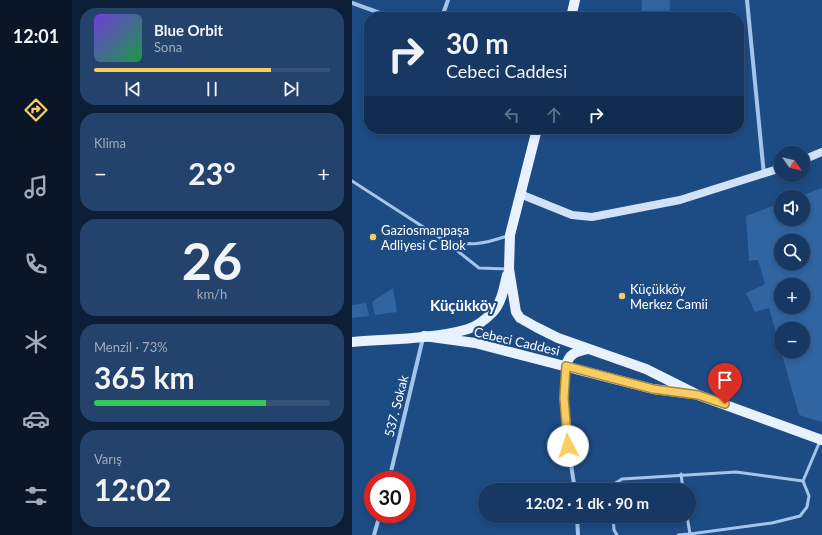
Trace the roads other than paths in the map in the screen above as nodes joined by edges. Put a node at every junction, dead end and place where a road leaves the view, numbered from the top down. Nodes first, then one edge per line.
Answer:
1 (448, 0) edge
2 (574, 0) edge
3 (747, 0) edge
4 (352, 3) edge
5 (377, 12) edge
6 (444, 12) edge
7 (572, 12) edge
8 (536, 134) edge
9 (822, 152) edge
10 (810, 157) edge
11 (774, 171) edge
12 (764, 175) junction
13 (352, 181) edge
14 (520, 194) junction
15 (510, 234) junction
16 (445, 241) junction
17 (509, 269) junction
18 (424, 336) junction
19 (352, 342) edge
20 (588, 349) junction
21 (566, 366) junction
22 (698, 395) junction
23 (821, 439) edge
24 (390, 471) edge
25 (681, 474) junction
26 (803, 481) junction
27 (573, 483) edge
28 (616, 483) edge
29 (682, 483) edge
30 (377, 523) edge
31 (577, 523) edge
32 (614, 523) edge
33 (688, 523) edge
34 (690, 534) edge
35 (374, 535) edge
36 (578, 535) edge
37 (617, 535) edge
38 (678, 535) edge

1 - 6 street
2 - 7 main road
3 - 12 street
4 - 5 street
8 - 14 main road
9 - 10 main road
11 - 12 main road
12 - 14 main road
13 - 16 lane
14 - 15 main road
15 - 16 lane
15 - 17 main road
16 - 17 lane
17 - 18 main road
17 - 20 main road, Cebeci Caddesi
18 - 19 main road
18 - 21 main road, Cebeci Caddesi
18 - 24 street, 537. Sokak
20 - 21 main road
20 - 22 main road, Cebeci Caddesi
21 - 22 main road, Cebeci Caddesi
21 - 27 street
22 - 23 main road, Cebeci Caddesi
23 - 26 lane
25 - 26 lane
25 - 28 lane
25 - 29 lane
26 - 34 lane
30 - 35 street
31 - 36 street
32 - 37 lane
33 - 34 lane
34 - 38 lane

